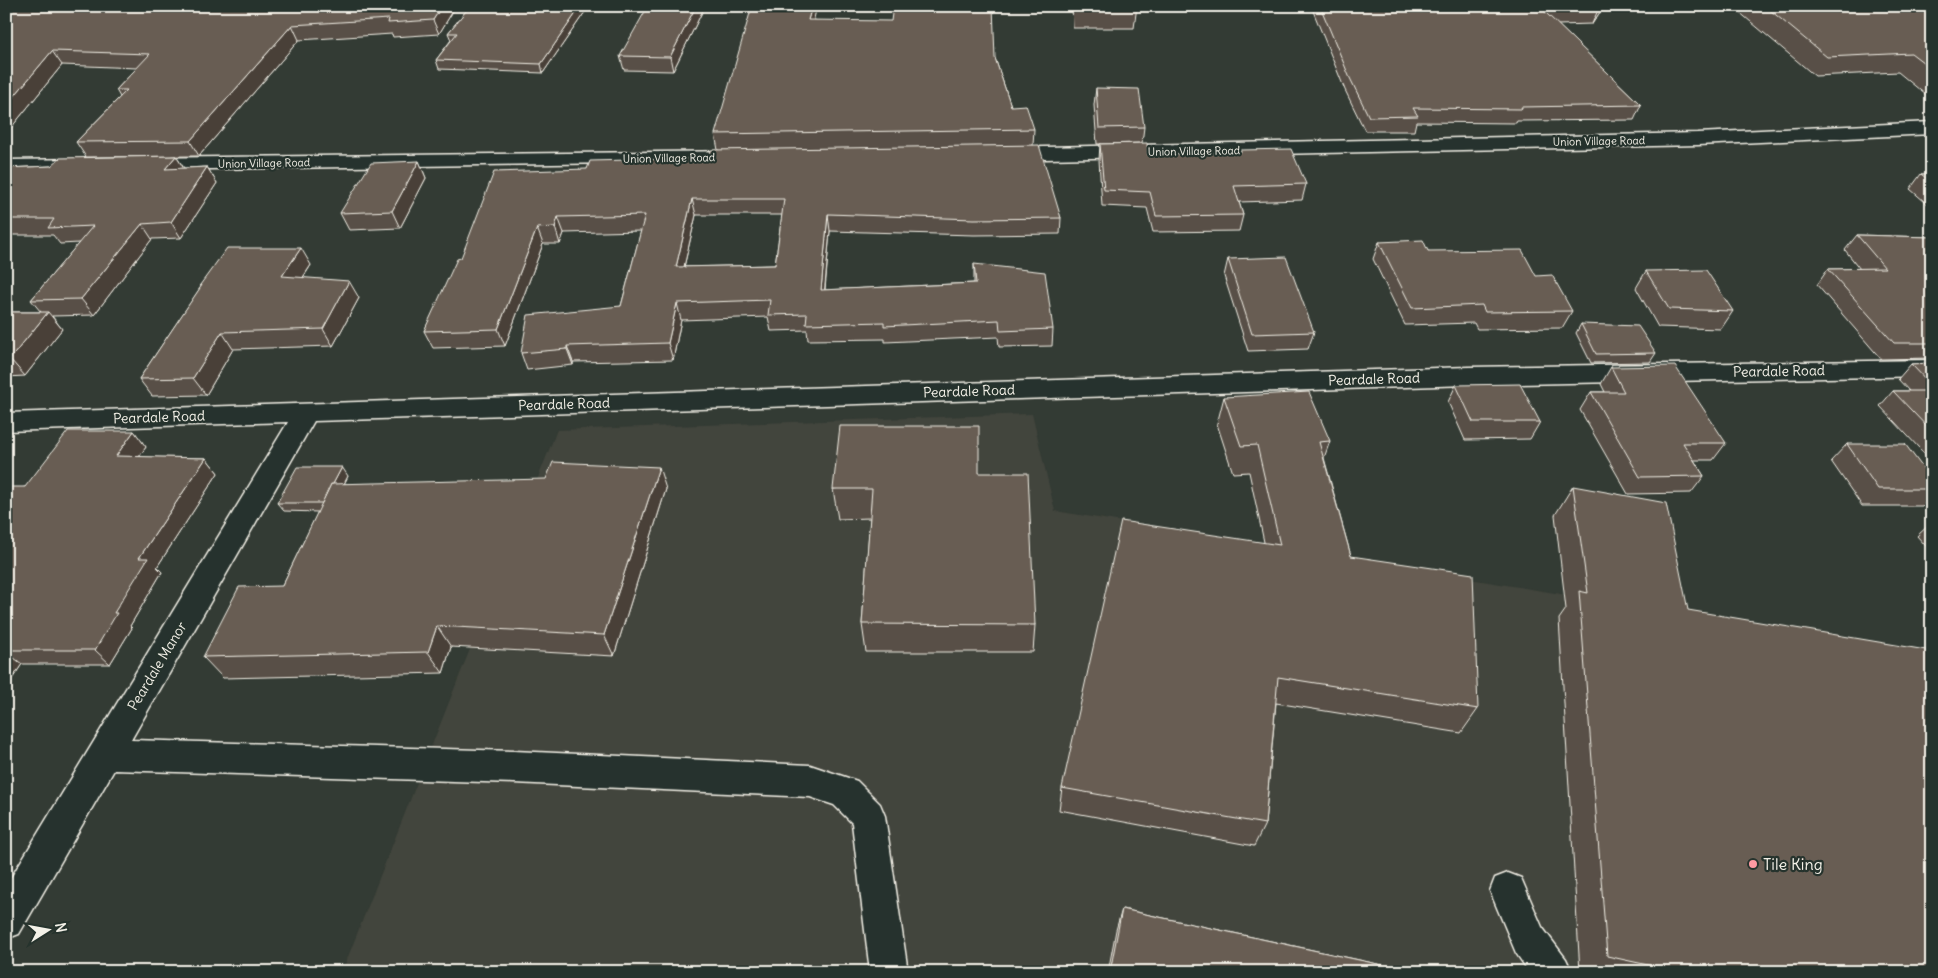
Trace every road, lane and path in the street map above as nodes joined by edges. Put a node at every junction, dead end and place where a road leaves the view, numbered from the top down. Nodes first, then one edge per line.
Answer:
1 (1932, 128) edge
2 (982, 154) edge
3 (763, 157) edge
4 (6, 166) edge
5 (1932, 368) edge
6 (307, 412) junction
7 (11, 427) edge
8 (105, 754) junction
9 (1508, 891) dead end
10 (6, 921) edge
11 (889, 972) edge
12 (1553, 972) edge

1 - 2 street, Union Village Road
3 - 4 street, Union Village Road
5 - 6 street, Peardale Road
6 - 7 street, Peardale Road
6 - 8 street, Peardale Manor
8 - 10 street, Peardale Manor
8 - 11 street
9 - 12 street

